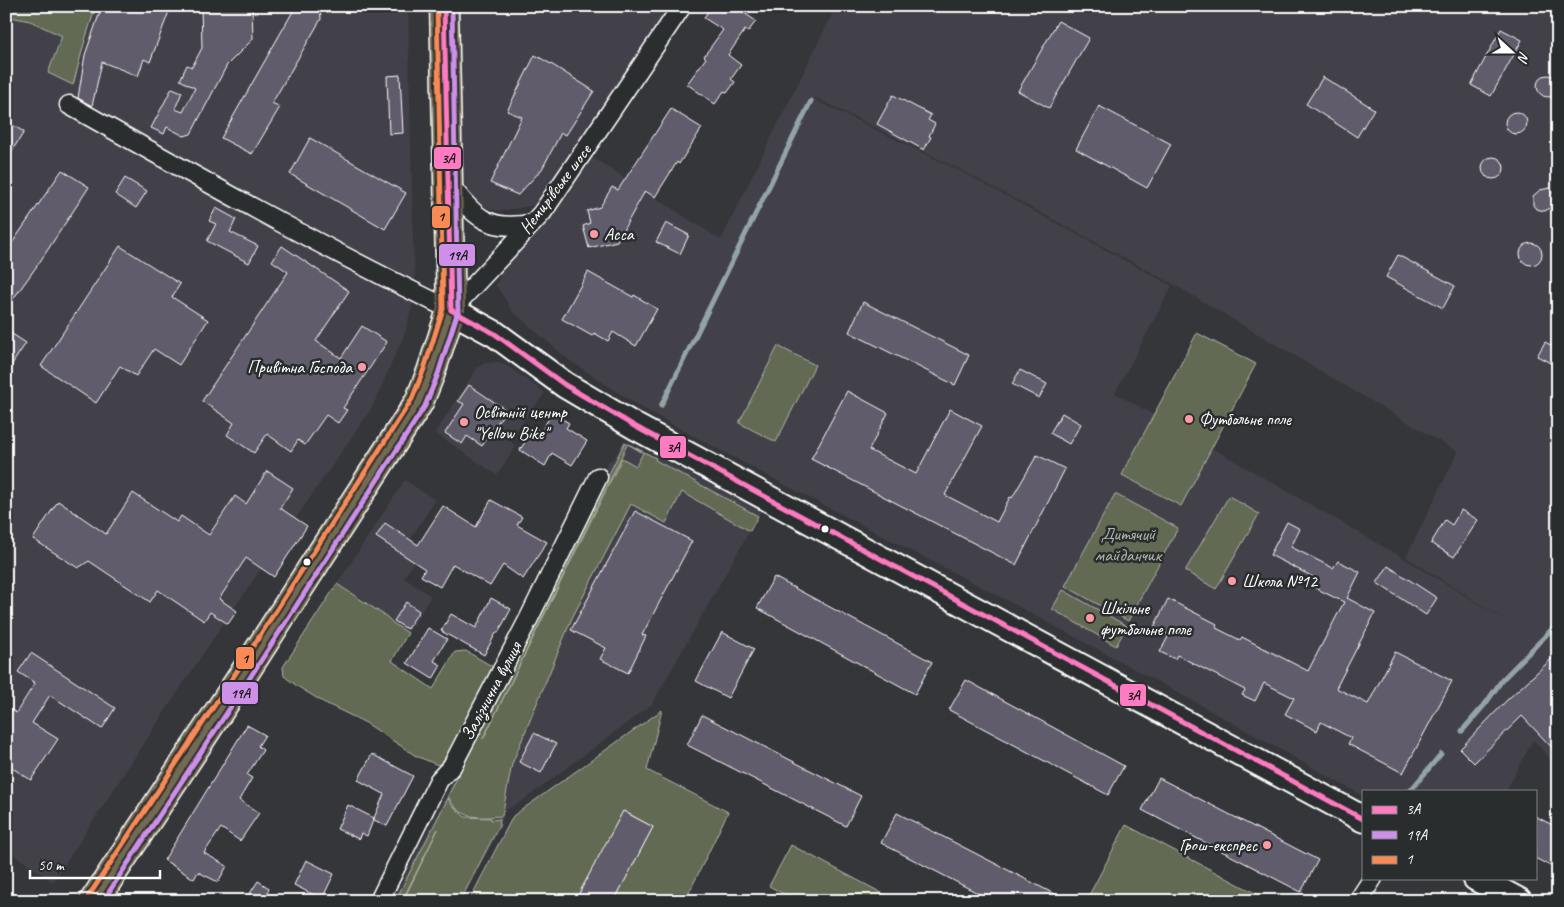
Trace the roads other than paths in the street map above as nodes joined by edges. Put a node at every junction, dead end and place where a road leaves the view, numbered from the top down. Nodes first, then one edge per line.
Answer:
1 (444, 6) edge
2 (682, 6) edge
3 (69, 105) dead end
4 (448, 182) junction
5 (533, 223) junction
6 (451, 310) junction
7 (598, 477) dead end
8 (1362, 818) edge
9 (1372, 880) edge
10 (1480, 880) edge
11 (94, 901) edge
12 (379, 901) edge
13 (1358, 901) edge
14 (1519, 901) edge

1 - 4 main road
2 - 5 street, Немирівське шосе
3 - 6 street
4 - 5 street
4 - 6 main road
5 - 6 street, Немирівське шосе
6 - 8 main road
6 - 11 main road, Немирівське шосе
7 - 12 street, Залізнична вулиця
9 - 13 street
10 - 14 main road

